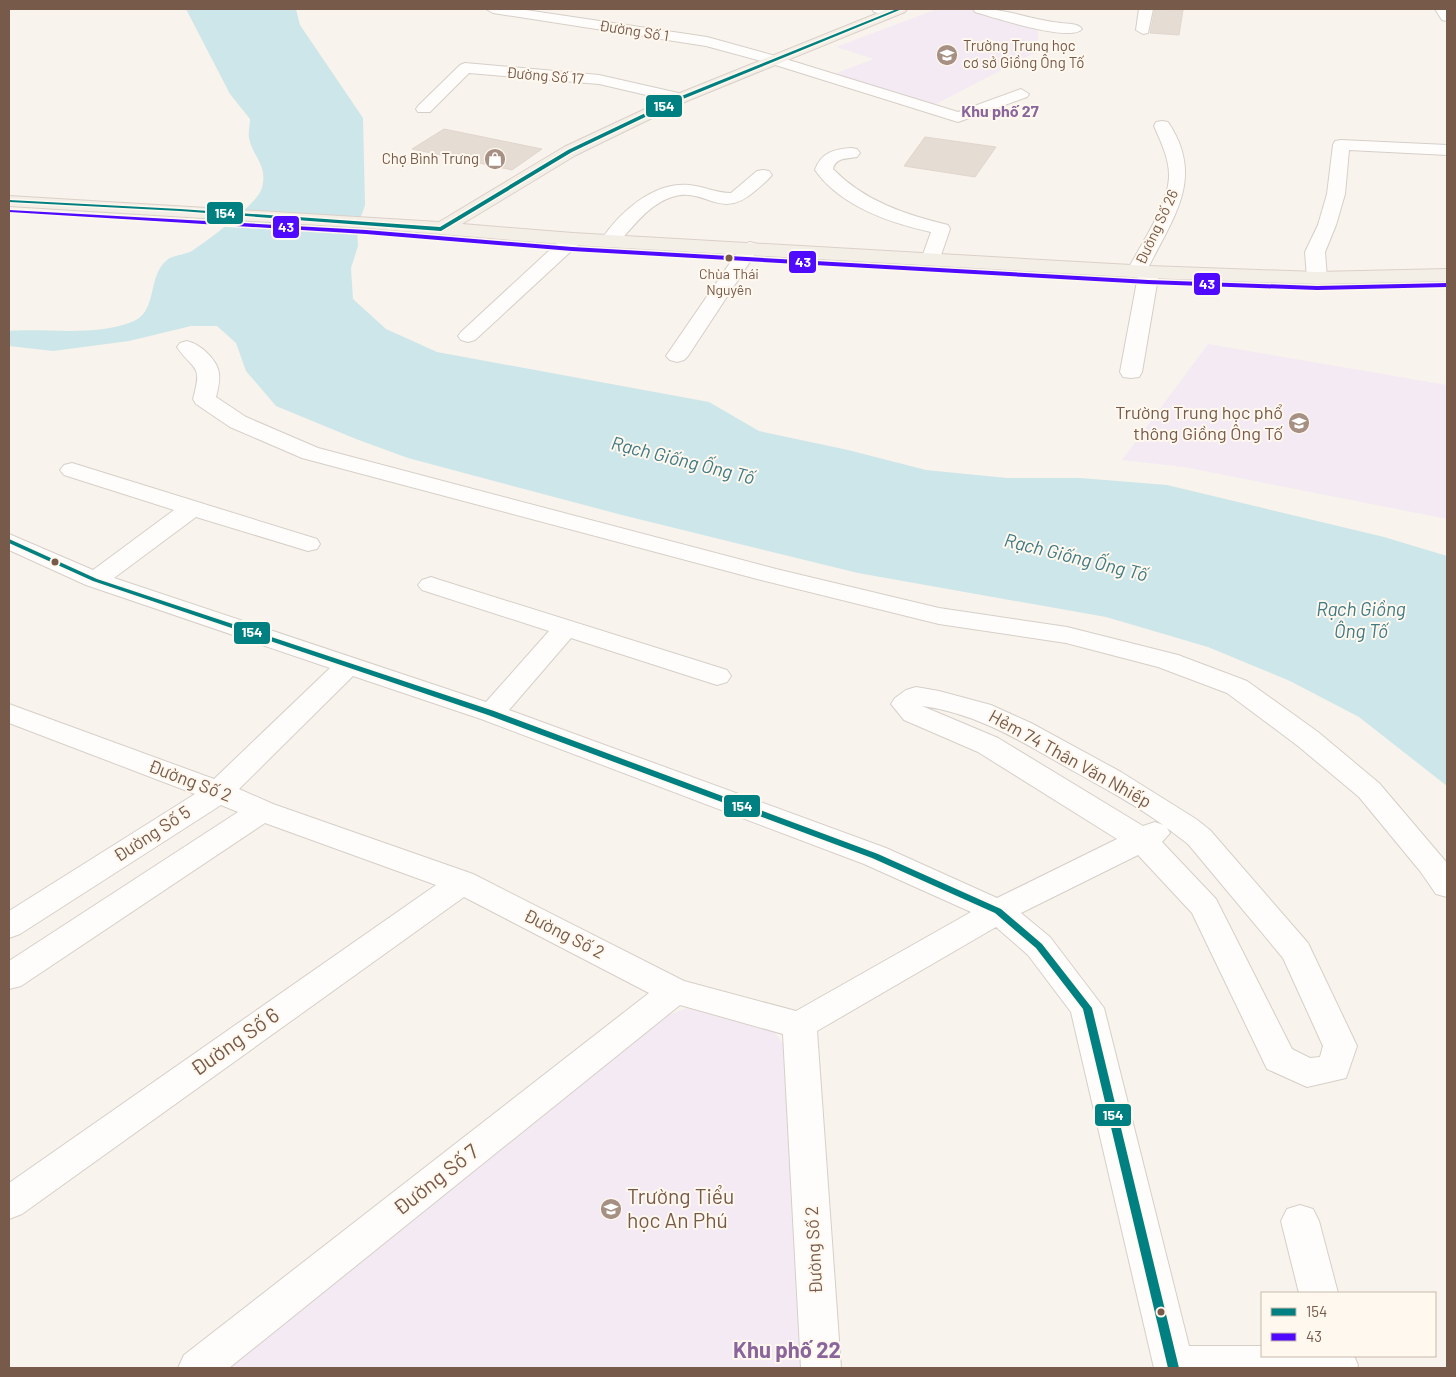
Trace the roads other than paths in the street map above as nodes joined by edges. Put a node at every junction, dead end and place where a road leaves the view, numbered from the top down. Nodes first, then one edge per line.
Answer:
1 (493, 9) edge
2 (980, 9) edge
3 (1146, 9) edge
4 (1442, 9) edge
5 (889, 10) edge
6 (1447, 17) edge
7 (1075, 29) dead end
8 (1143, 30) dead end
9 (774, 60) junction
10 (1021, 94) dead end
11 (681, 98) junction
12 (424, 108) dead end
13 (1162, 126) dead end
14 (1447, 150) edge
15 (851, 153) dead end
16 (763, 175) dead end
17 (9, 201) edge
18 (441, 229) junction
19 (573, 239) junction
20 (610, 240) junction
21 (750, 248) junction
22 (931, 260) junction
23 (1143, 272) junction
24 (1447, 275) edge
25 (1316, 278) junction
26 (468, 336) dead end
27 (187, 348) dead end
28 (677, 356) dead end
29 (1131, 372) dead end
30 (72, 470) dead end
31 (192, 508) junction
32 (9, 542) edge
33 (308, 544) dead end
34 (95, 580) junction
35 (431, 585) dead end
36 (566, 628) junction
37 (349, 665) junction
38 (717, 676) dead end
39 (491, 713) junction
40 (15, 721) edge
41 (219, 792) junction
42 (262, 811) junction
43 (1180, 821) junction
44 (1142, 840) junction
45 (462, 882) junction
46 (1447, 886) edge
47 (998, 911) junction
48 (9, 926) edge
49 (9, 977) edge
50 (675, 991) junction
51 (800, 1026) junction
52 (9, 1203) edge
53 (1300, 1221) dead end
54 (1319, 1292) edge
55 (1338, 1363) edge
56 (1174, 1367) edge
57 (198, 1368) edge
58 (821, 1368) edge

1 - 9 street, Đường Số 1
2 - 7 street
3 - 8 street
4 - 6 street
5 - 9 main road
9 - 10 street, Đường Số 1
9 - 11 main road
11 - 12 street, Đường Số 17
11 - 18 main road
13 - 23 street, Đường Số 26
14 - 25 street
15 - 22 street
16 - 20 street
17 - 18 main road
18 - 19 main road
19 - 20 main road
19 - 26 street
20 - 21 main road
21 - 22 main road
21 - 28 street
22 - 23 main road
23 - 25 main road
23 - 29 street, Đường Số 26
24 - 25 main road
27 - 46 street
30 - 31 street
31 - 33 street
31 - 34 street
32 - 34 street
34 - 37 street
35 - 36 street
36 - 38 street
36 - 39 street
37 - 39 street
37 - 41 street, Đường Số 5
39 - 47 street
40 - 41 street, Đường Số 2
41 - 42 street, Đường Số 2
41 - 48 street, Đường Số 5
42 - 45 street, Đường Số 2
42 - 49 street
43 - 44 street, Hẻm 74 Thân Văn Nhiếp
43 - 44 street, Hẻm 74 Thân Văn Nhiếp
43 - 44 street, Hẻm 74 Thân Văn Nhiếp
44 - 47 street, Hẻm 74 Thân Văn Nhiếp
45 - 50 street, Đường Số 2
45 - 52 street, Đường Số 6
47 - 51 street, Hẻm 74 Thân Văn Nhiếp
47 - 56 street
50 - 51 street, Đường Số 2
50 - 57 street, Đường Số 7
51 - 58 street, Đường Số 2
53 - 54 street
55 - 56 street

